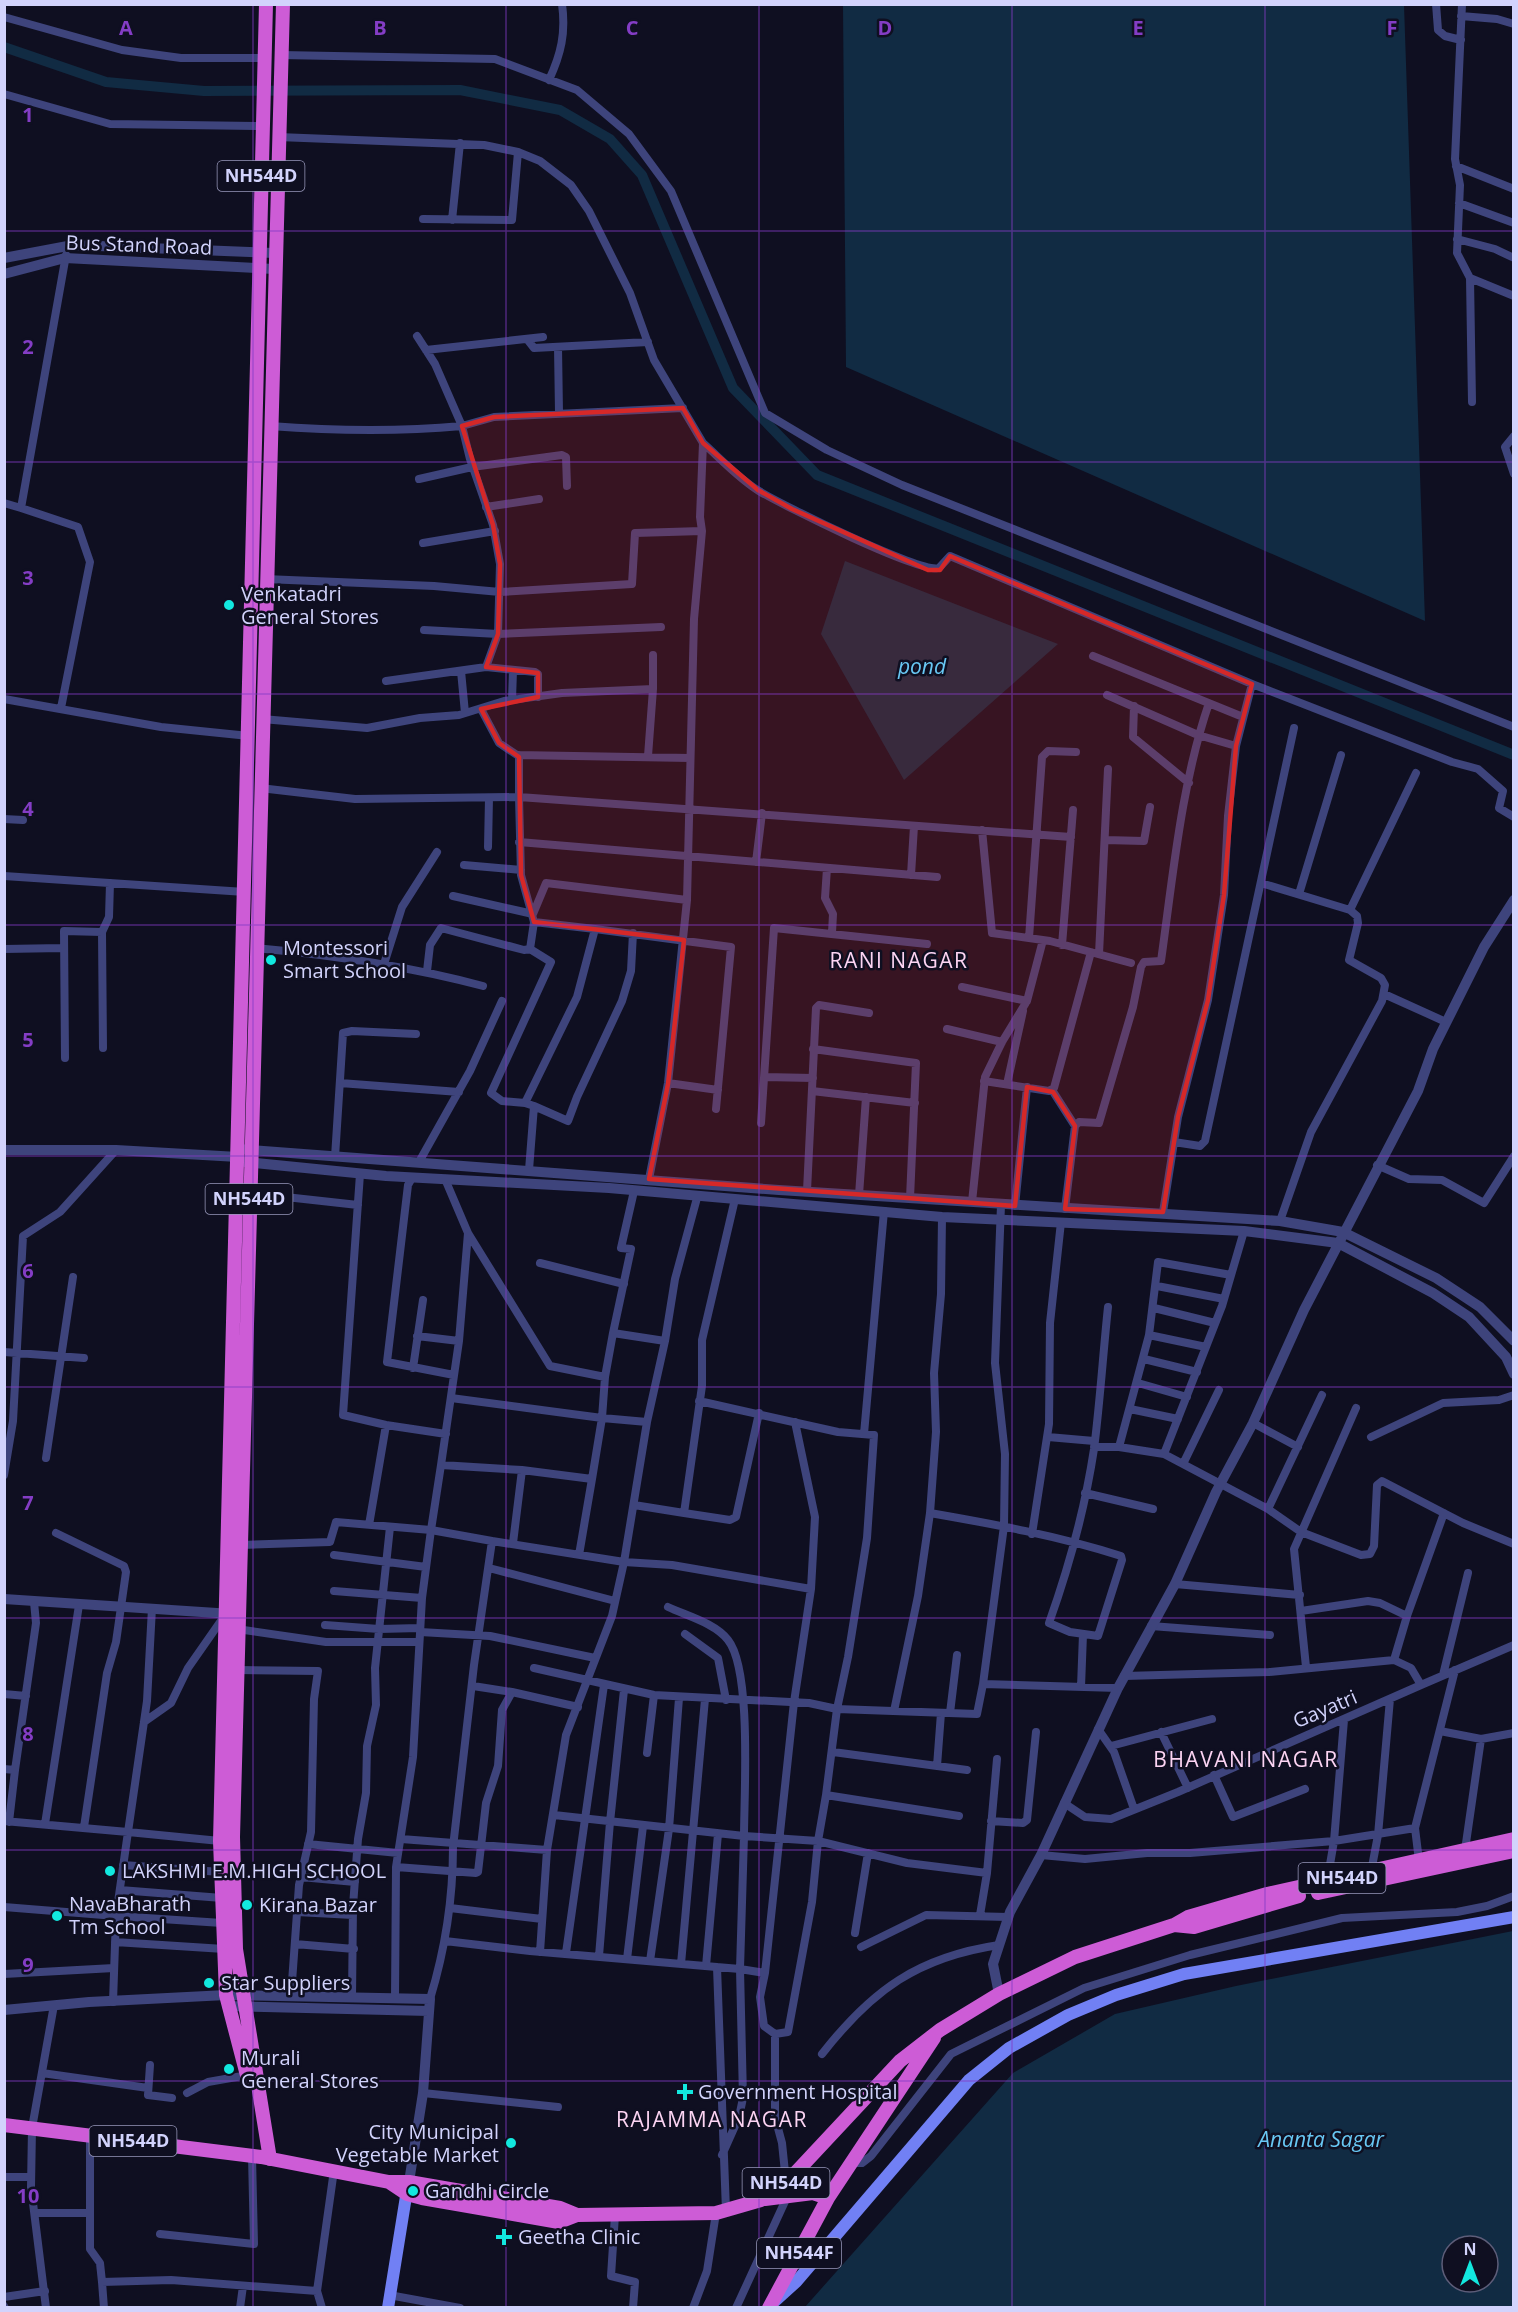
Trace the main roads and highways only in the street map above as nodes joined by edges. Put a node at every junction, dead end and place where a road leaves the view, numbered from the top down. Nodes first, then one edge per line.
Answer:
1 (266, 4) edge
2 (283, 4) edge
3 (243, 1156) junction
4 (237, 1465) junction
5 (232, 1614) junction
6 (1514, 1839) edge
7 (1514, 1851) edge
8 (1514, 1917) edge
9 (1174, 1925) junction
10 (940, 2030) junction
11 (4, 2125) edge
12 (261, 2158) junction
13 (408, 2188) junction
14 (787, 2190) junction
15 (828, 2198) junction
16 (389, 2301) edge
17 (770, 2306) edge

1 - 3 highway, NH544D
2 - 3 highway, NH544D
3 - 4 highway, NH544D
3 - 4 highway, NH544D
4 - 5 highway, NH544D
4 - 5 highway, NH544D
5 - 12 highway, NH544D
5 - 12 highway, NH544D
6 - 9 highway, NH544D
7 - 9 highway, NH544D
8 - 17 main road
9 - 10 highway, NH544D
10 - 14 highway, NH544D
10 - 15 highway, NH544F
11 - 12 highway, NH544D
12 - 13 highway, NH544D
13 - 14 highway, NH544D
13 - 16 main road
14 - 15 highway
15 - 17 highway, NH544F

